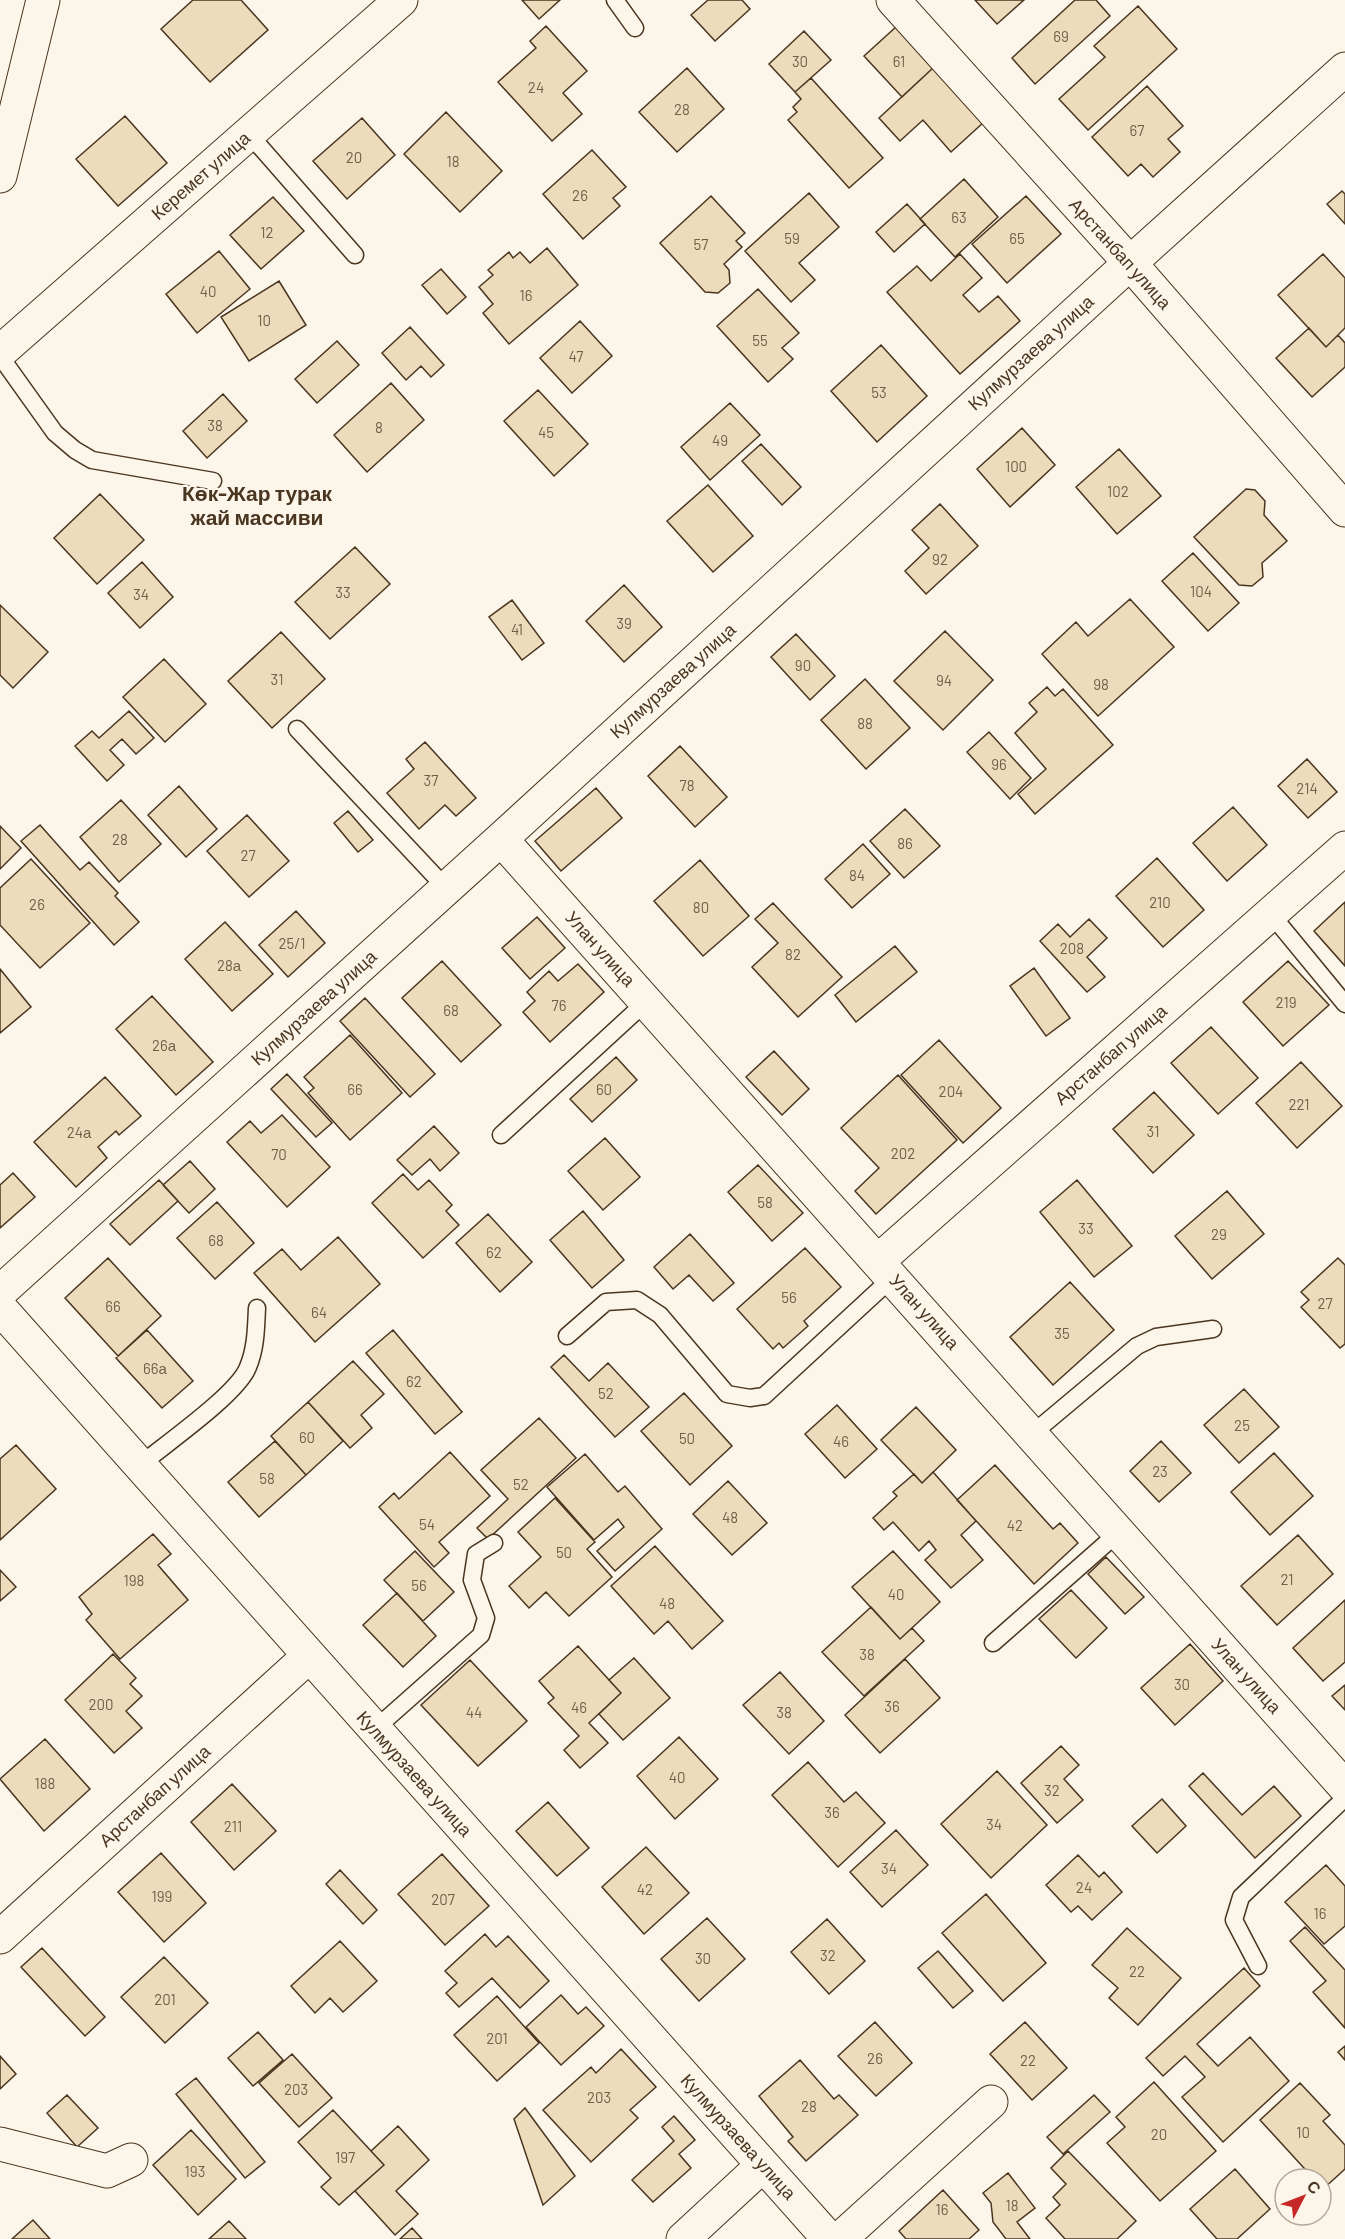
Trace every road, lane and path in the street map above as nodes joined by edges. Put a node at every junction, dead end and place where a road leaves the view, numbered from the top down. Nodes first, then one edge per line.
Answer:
1 (401, 0) edge
2 (615, 0) edge
3 (893, 0) edge
4 (36, 5) edge
5 (635, 28) dead end
6 (1345, 69) edge
7 (249, 134) junction
8 (0, 176) edge
9 (355, 255) dead end
10 (1130, 263) junction
11 (0, 354) edge
12 (213, 481) dead end
13 (1345, 510) edge
14 (297, 729) dead end
15 (501, 839) junction
16 (1345, 848) edge
17 (446, 888) junction
18 (1271, 914) junction
19 (647, 1001) junction
20 (1345, 1004) edge
21 (501, 1135) dead end
22 (885, 1269) junction
23 (0, 1292) edge
24 (0, 1308) edge
25 (257, 1308) dead end
26 (1213, 1329) dead end
27 (567, 1336) dead end
28 (1032, 1434) junction
29 (139, 1466) junction
30 (1119, 1532) junction
31 (494, 1543) dead end
32 (993, 1642) dead end
33 (309, 1656) junction
34 (375, 1729) junction
35 (1345, 1787) edge
36 (1345, 1798) edge
37 (0, 1937) edge
38 (1258, 1966) dead end
39 (991, 2102) dead end
40 (0, 2144) edge
41 (131, 2160) dead end
42 (763, 2166) junction
43 (683, 2239) edge
44 (829, 2239) edge
45 (840, 2239) edge

1 - 7 street, Керемет улица
2 - 5 lane
3 - 10 street, Арстанбап улица
4 - 8 street
6 - 10 street, Кулмурзаева улица
7 - 9 lane
7 - 11 street, Керемет улица
10 - 13 street, Арстанбап улица
10 - 15 street, Кулмурзаева улица
11 - 12 lane
14 - 17 lane
15 - 17 street, Кулмурзаева улица
15 - 19 street, Улан улица
16 - 18 street, Арстанбап улица
17 - 23 street, Кулмурзаева улица
18 - 20 lane
18 - 22 street, Арстанбап улица
19 - 21 lane
19 - 22 street, Улан улица
22 - 27 lane
22 - 28 street, Улан улица
24 - 29 street, Кулмурзаева улица
25 - 29 lane
26 - 28 lane
28 - 30 street, Улан улица
29 - 33 street, Кулмурзаева улица
30 - 32 lane
30 - 35 street, Улан улица
31 - 34 lane
33 - 34 street, Кулмурзаева улица
33 - 37 street, Арстанбап улица
34 - 42 street, Кулмурзаева улица
36 - 38 lane
39 - 45 street
40 - 41 street
42 - 43 street
42 - 44 street, Кулмурзаева улица

